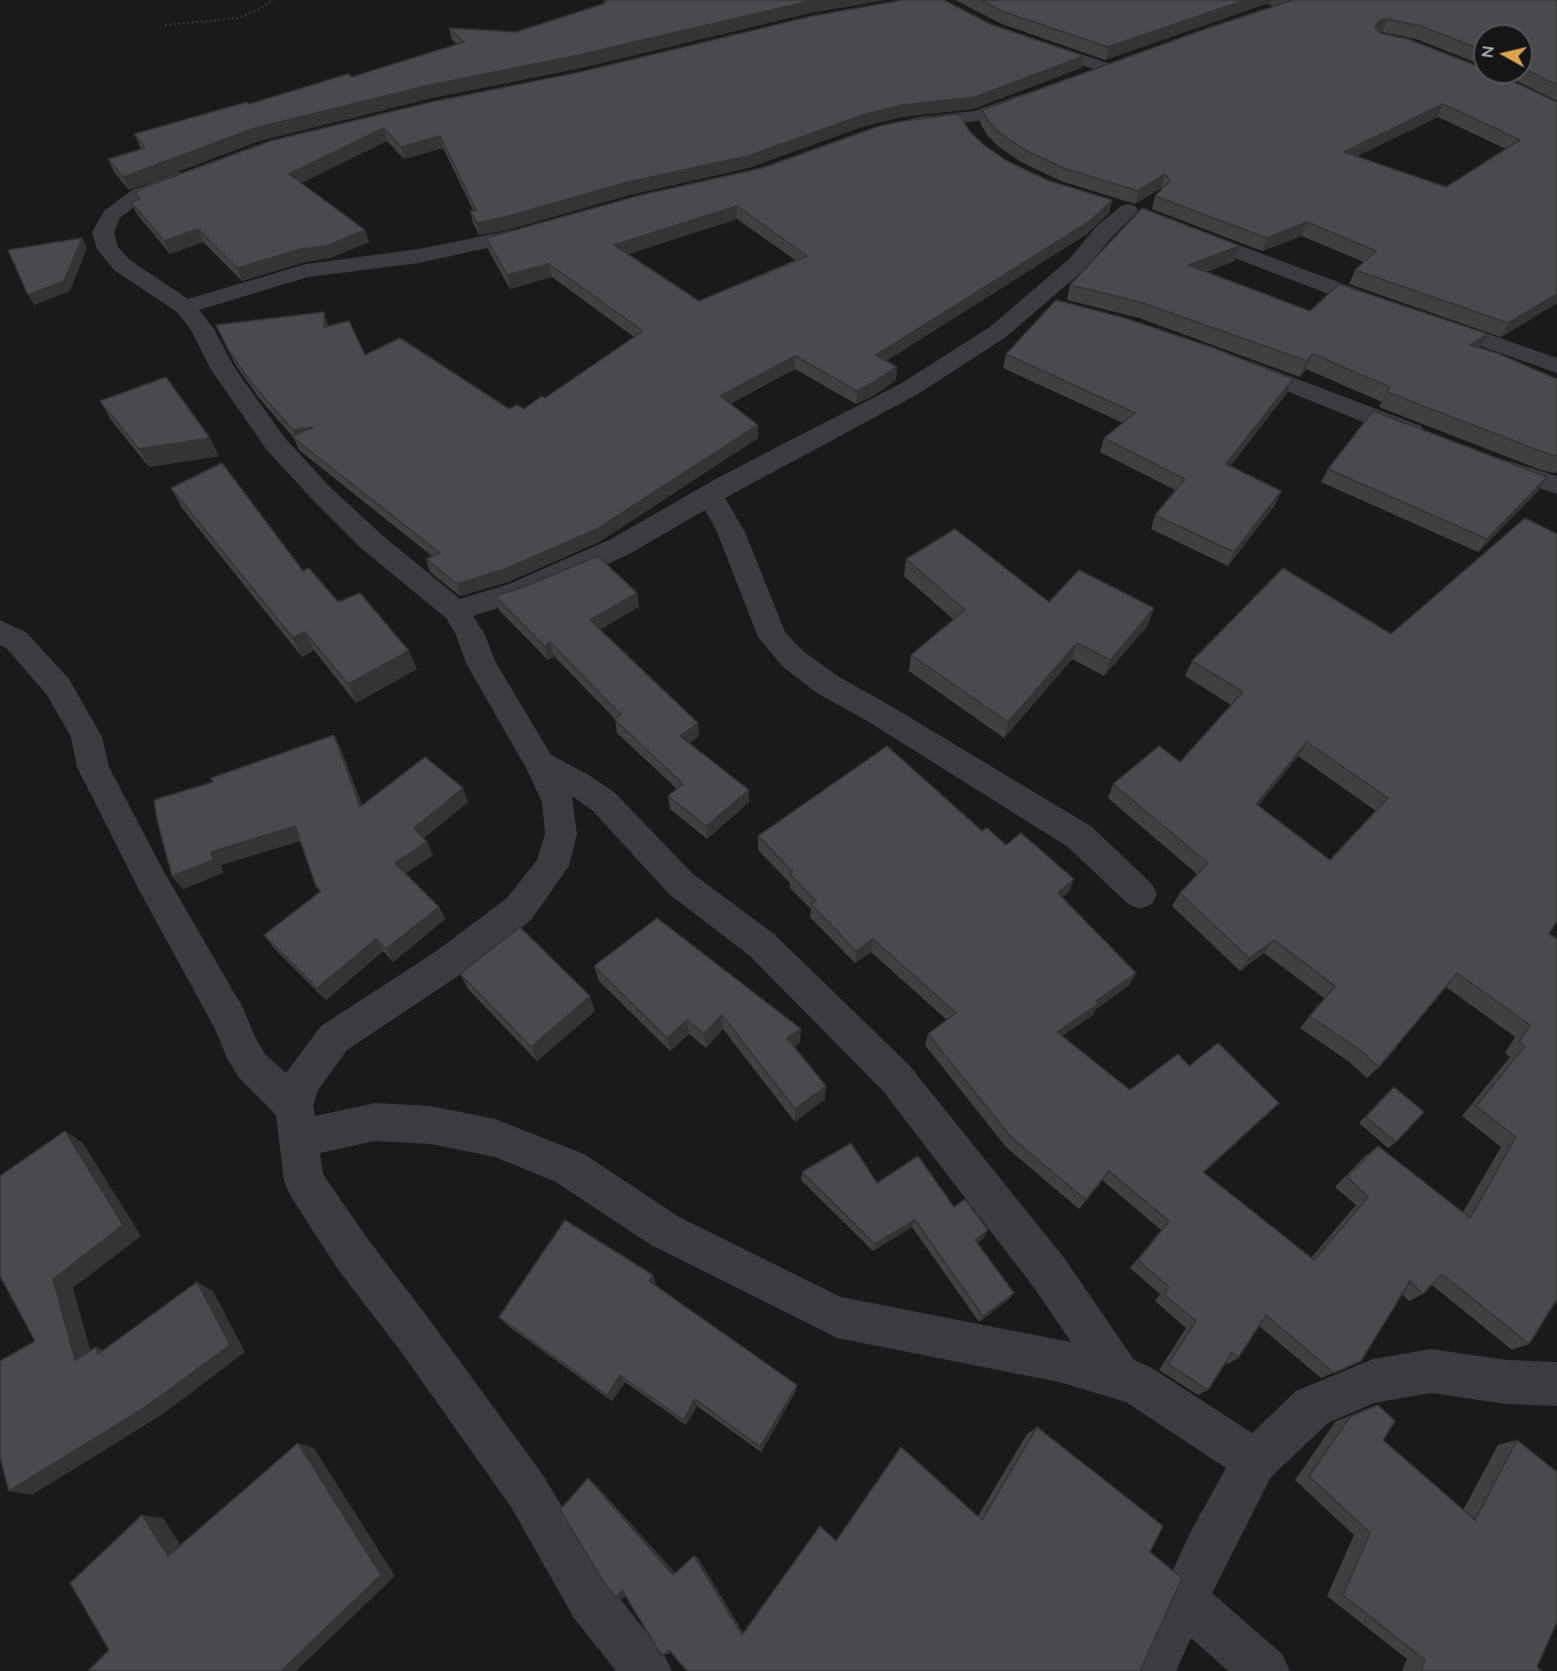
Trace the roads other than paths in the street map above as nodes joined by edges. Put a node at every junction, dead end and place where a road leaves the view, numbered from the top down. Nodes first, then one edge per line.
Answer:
1 (1024, 40) edge
2 (1072, 81) edge
3 (1039, 94) edge
4 (965, 118) junction
5 (902, 125) edge
6 (977, 139) edge
7 (198, 171) edge
8 (1128, 211) dead end
9 (556, 225) edge
10 (1182, 229) edge
11 (1034, 300) junction
12 (185, 307) junction
13 (1065, 308) edge
14 (1397, 311) edge
15 (1418, 317) edge
16 (1226, 358) edge
17 (1557, 366) edge
18 (1431, 440) edge
19 (1476, 457) edge
20 (1557, 485) edge
21 (710, 495) junction
22 (456, 611) junction
23 (0, 631) edge
24 (540, 764) junction
25 (1140, 894) dead end
26 (296, 1123) junction
27 (1121, 1379) junction
28 (1557, 1384) edge
29 (1255, 1461) junction
30 (1184, 1600) junction
31 (647, 1671) edge
32 (1151, 1671) edge
33 (1264, 1671) edge

1 - 2 street
3 - 4 street
4 - 5 street
4 - 6 street
7 - 12 street
8 - 11 street
9 - 12 street
10 - 14 street
11 - 13 street
11 - 21 street
12 - 22 street
15 - 17 street
16 - 18 street
19 - 20 street
21 - 22 street
21 - 25 street
22 - 24 street
23 - 26 street
24 - 26 street
24 - 27 street
26 - 27 street
26 - 31 street
27 - 29 street
28 - 29 street
29 - 30 street
30 - 32 street
30 - 33 street

